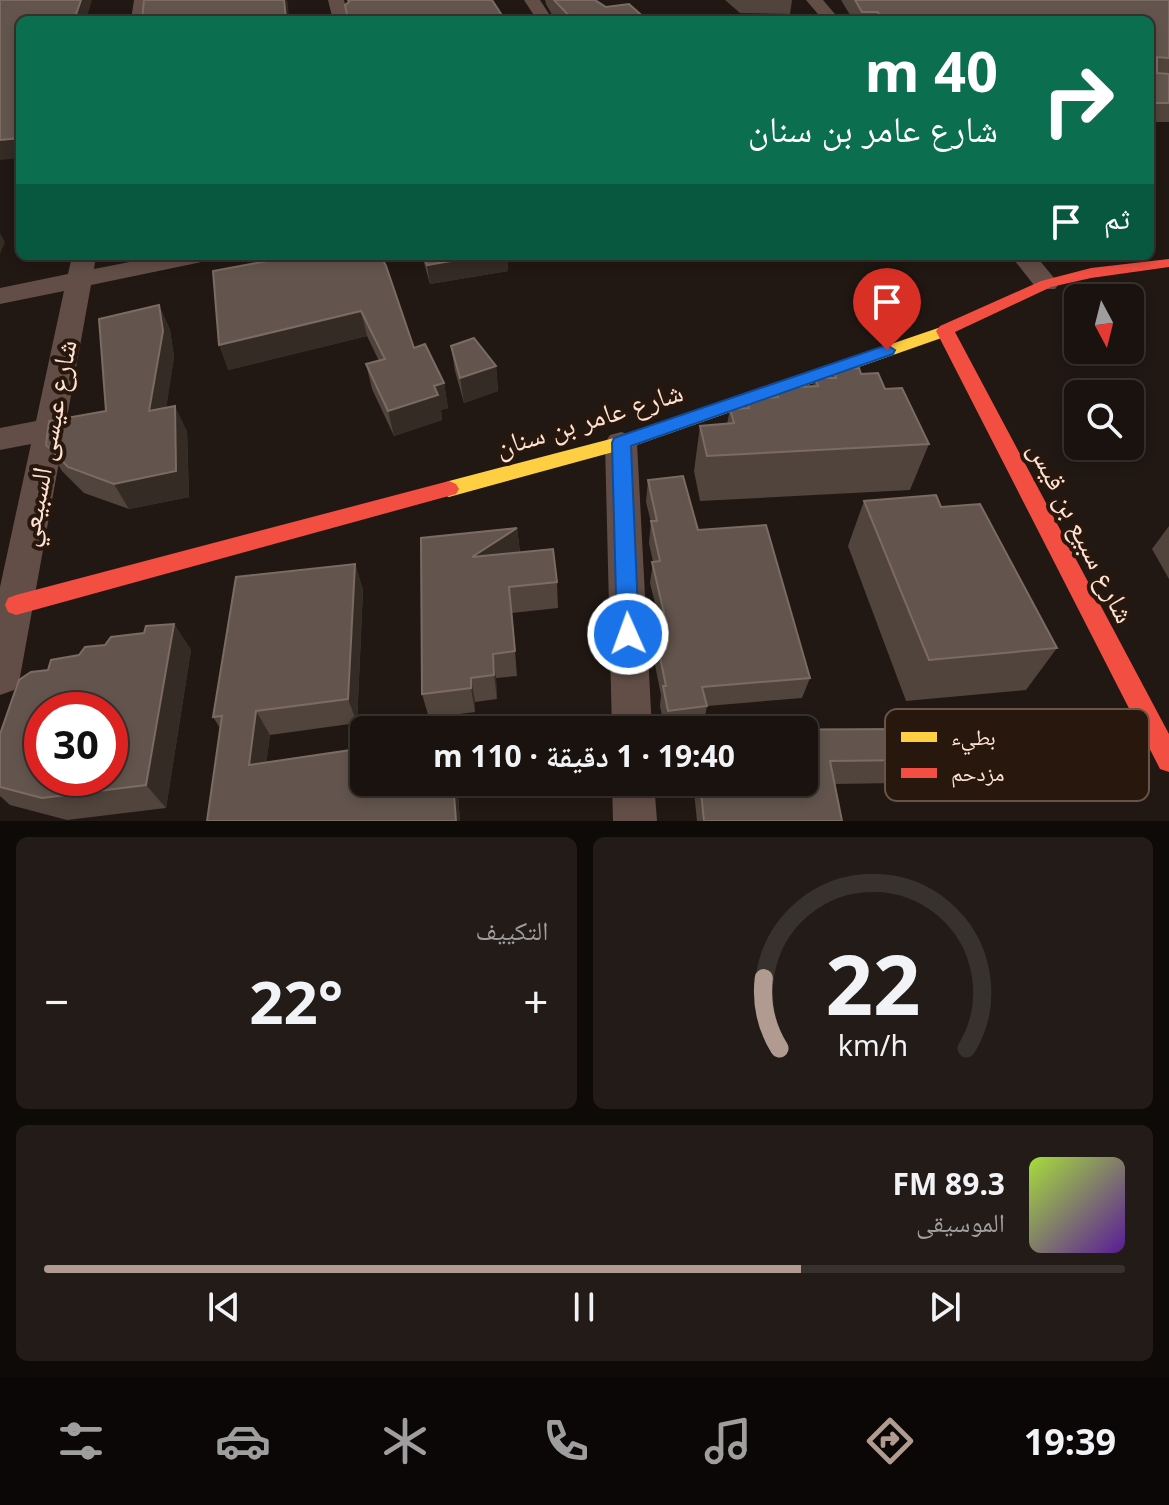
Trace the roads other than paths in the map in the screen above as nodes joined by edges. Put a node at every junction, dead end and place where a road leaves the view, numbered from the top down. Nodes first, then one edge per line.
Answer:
1 (814, 0) edge
2 (828, 16) edge
3 (158, 260) edge
4 (1026, 260) edge
5 (1169, 263) edge
6 (81, 268) edge
7 (1046, 284) junction
8 (0, 296) edge
9 (946, 330) junction
10 (49, 429) junction
11 (0, 439) edge
12 (621, 443) junction
13 (16, 605) junction
14 (0, 677) edge
15 (631, 716) edge
16 (1159, 723) edge
17 (1169, 760) edge
18 (634, 796) edge
19 (635, 821) edge

1 - 2 street
3 - 6 street
4 - 7 street
5 - 7 street, شارع عامر بن سنان
6 - 8 street
6 - 10 street, شارع عيسى السبيعي
7 - 9 street, شارع عامر بن سنان
9 - 12 street, شارع عامر بن سنان
9 - 16 street, شارع سبيع بن قيس
10 - 11 street
10 - 13 street, شارع عيسى السبيعي
12 - 13 street, شارع عامر بن سنان
12 - 15 street
13 - 14 street, شارع عيسى السبيعي
16 - 17 street, شارع سبيع بن قيس
18 - 19 street

